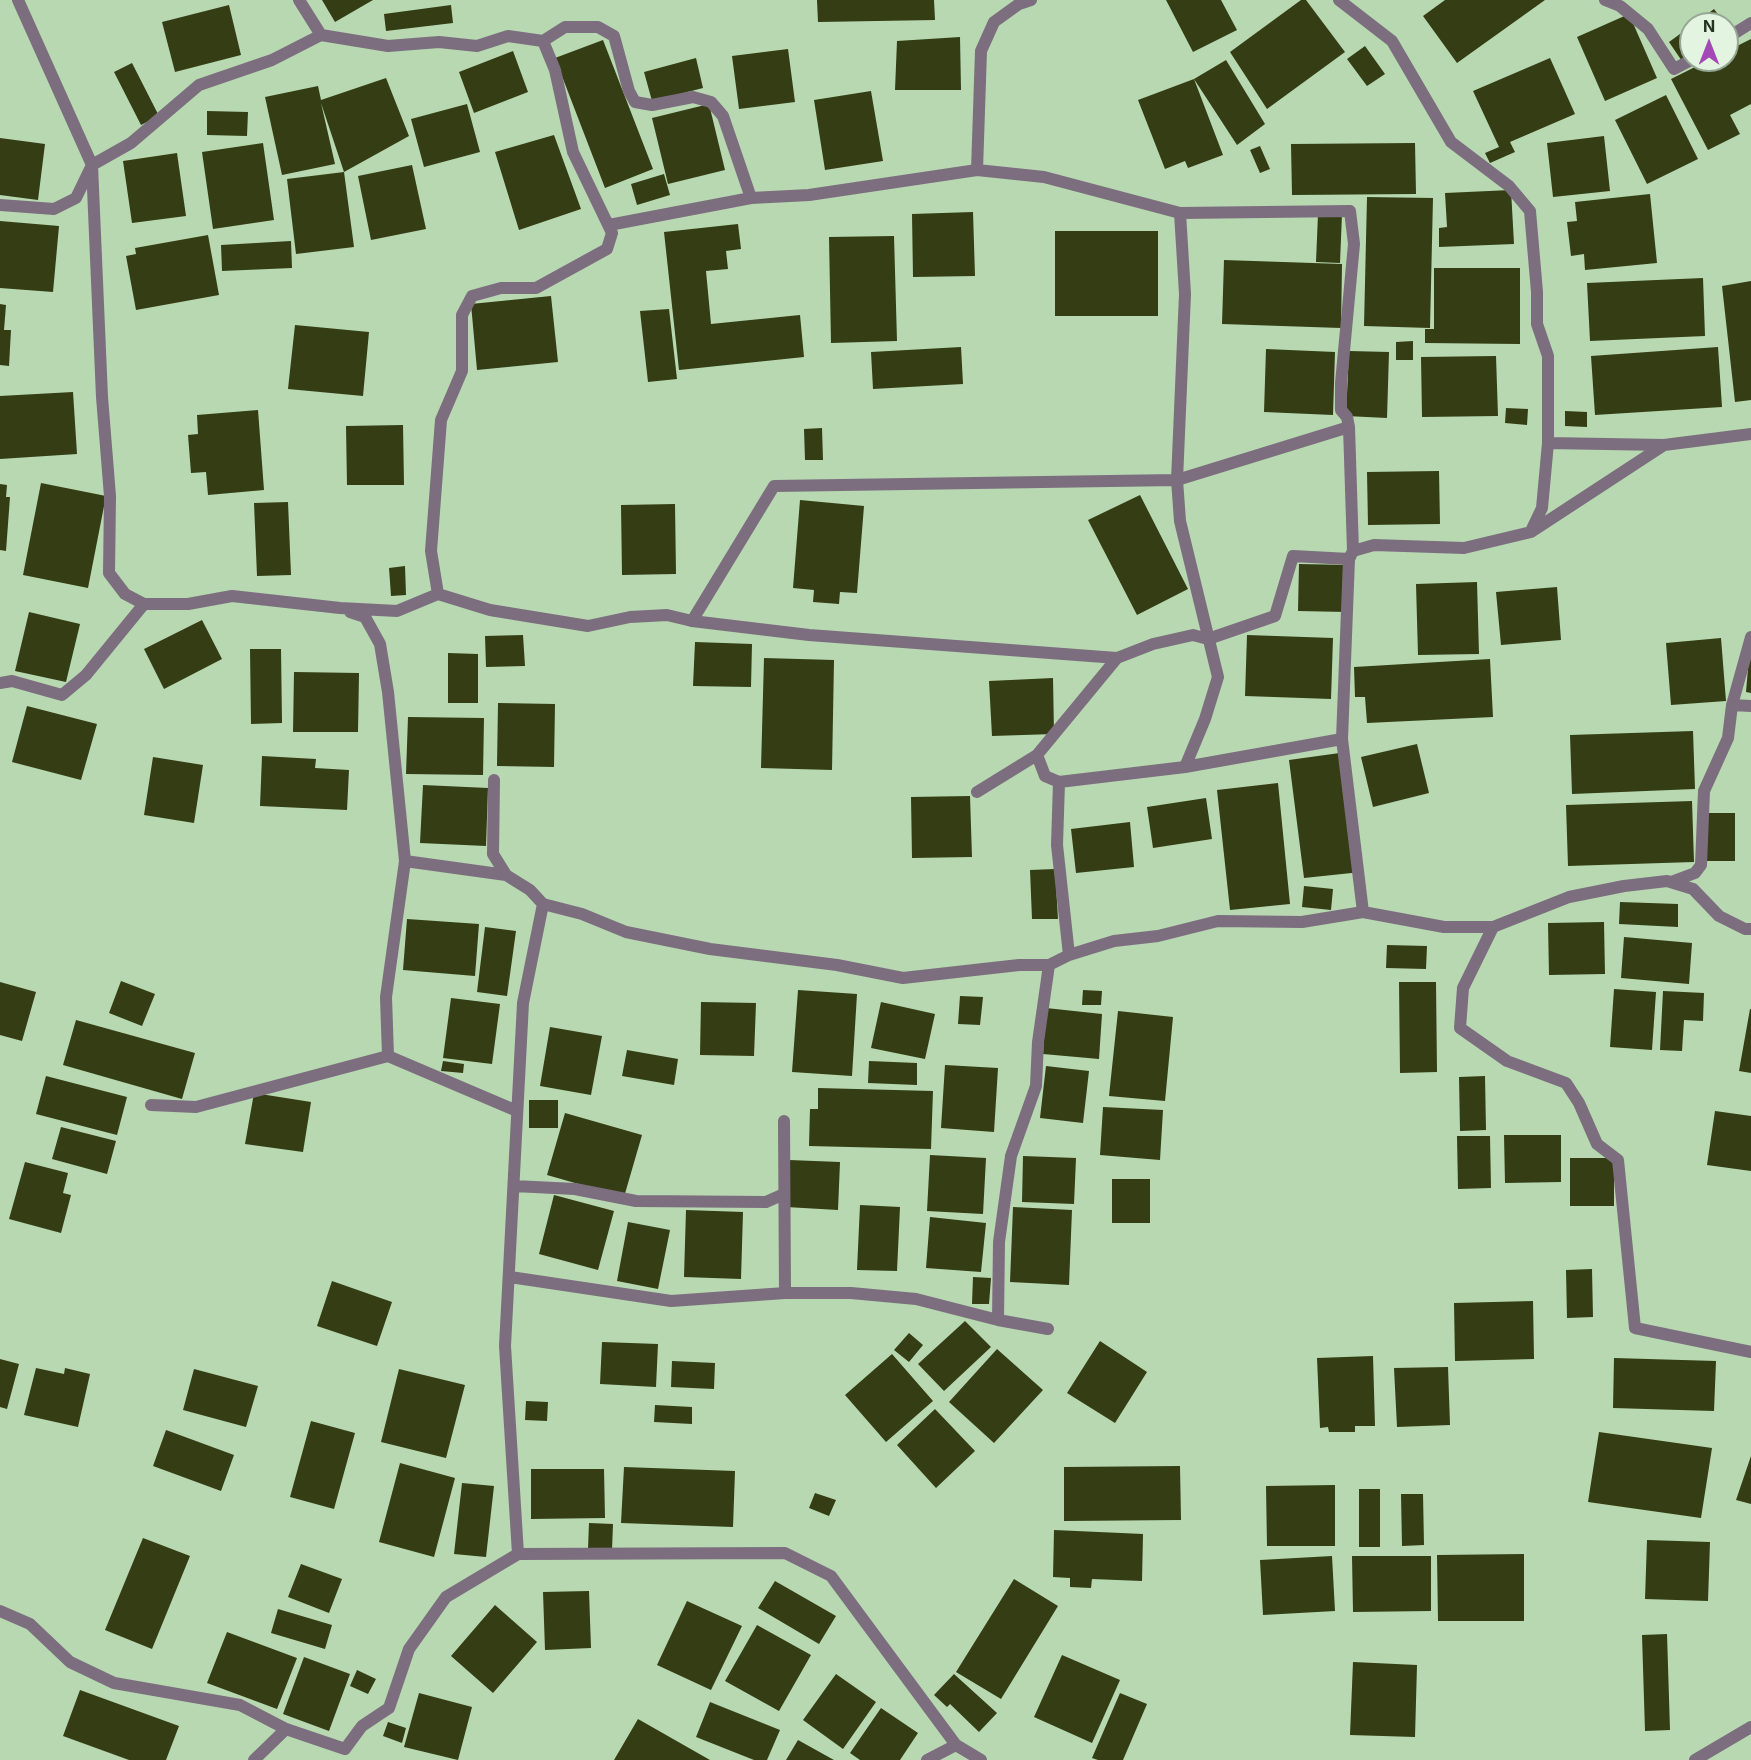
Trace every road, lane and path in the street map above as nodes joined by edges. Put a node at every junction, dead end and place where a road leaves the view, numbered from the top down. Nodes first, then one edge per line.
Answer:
1 (18, 0) edge
2 (299, 0) edge
3 (1031, 0) edge
4 (1340, 0) edge
5 (1605, 0) edge
6 (321, 35) junction
7 (543, 41) junction
8 (1679, 66) edge
9 (92, 165) junction
10 (976, 170) junction
11 (751, 198) junction
12 (0, 205) edge
13 (1180, 213) junction
14 (609, 225) junction
15 (1349, 427) junction
16 (1751, 434) edge
17 (1548, 443) junction
18 (1664, 445) junction
19 (1177, 480) junction
20 (1531, 532) junction
21 (1351, 555) junction
22 (438, 594) junction
23 (144, 604) junction
24 (340, 608) junction
25 (692, 621) junction
26 (1751, 637) edge
27 (1208, 639) junction
28 (1117, 658) junction
29 (0, 683) edge
30 (1732, 705) junction
31 (1751, 706) edge
32 (1342, 739) junction
33 (1037, 755) junction
34 (1185, 767) junction
35 (494, 780) dead end
36 (1059, 782) junction
37 (976, 792) dead end
38 (405, 861) junction
39 (506, 875) junction
40 (1671, 882) junction
41 (543, 904) junction
42 (1363, 912) junction
43 (1493, 927) junction
44 (1751, 929) edge
45 (1069, 955) junction
46 (1049, 965) junction
47 (388, 1056) junction
48 (151, 1105) dead end
49 (517, 1111) junction
50 (784, 1120) dead end
51 (514, 1186) junction
52 (784, 1194) junction
53 (510, 1277) junction
54 (785, 1293) junction
55 (998, 1320) junction
56 (1048, 1329) dead end
57 (1751, 1352) edge
58 (518, 1554) junction
59 (0, 1611) edge
60 (1751, 1727) edge
61 (286, 1729) junction
62 (956, 1745) junction
63 (346, 1754) edge
64 (254, 1760) edge
65 (927, 1760) edge
66 (981, 1760) edge
67 (1695, 1760) edge

1 - 9 street
2 - 6 street
3 - 10 street
4 - 17 street
5 - 8 street
6 - 7 street
6 - 9 street
7 - 11 street
7 - 14 street
9 - 12 street
9 - 23 street
10 - 11 street
10 - 13 street
11 - 14 street
13 - 15 street
13 - 19 street
14 - 22 street
15 - 19 street
15 - 21 street
16 - 18 street
17 - 18 street
17 - 20 street
18 - 20 street
19 - 25 street
19 - 27 street
20 - 21 street
21 - 27 street
21 - 32 street
22 - 24 street
22 - 25 street
23 - 24 street
23 - 29 street
24 - 38 street
25 - 28 street
26 - 30 street
27 - 28 street
27 - 34 street
28 - 33 street
30 - 31 street
30 - 40 street
32 - 34 street
32 - 42 street
33 - 36 street
33 - 37 street
34 - 36 street
35 - 39 street
36 - 45 street
38 - 39 street
38 - 47 street
39 - 41 street
40 - 43 street
40 - 44 street
41 - 46 street
41 - 49 street
42 - 43 street
42 - 45 street
43 - 57 street
45 - 46 street
46 - 55 street
47 - 48 street
47 - 49 street
49 - 51 street
50 - 52 street
51 - 52 street
51 - 53 street
52 - 54 street
53 - 54 street
53 - 58 street
54 - 55 street
55 - 56 street
58 - 62 street
58 - 63 street
59 - 61 street
60 - 67 street
61 - 63 street
61 - 64 street
62 - 65 street
62 - 66 street

